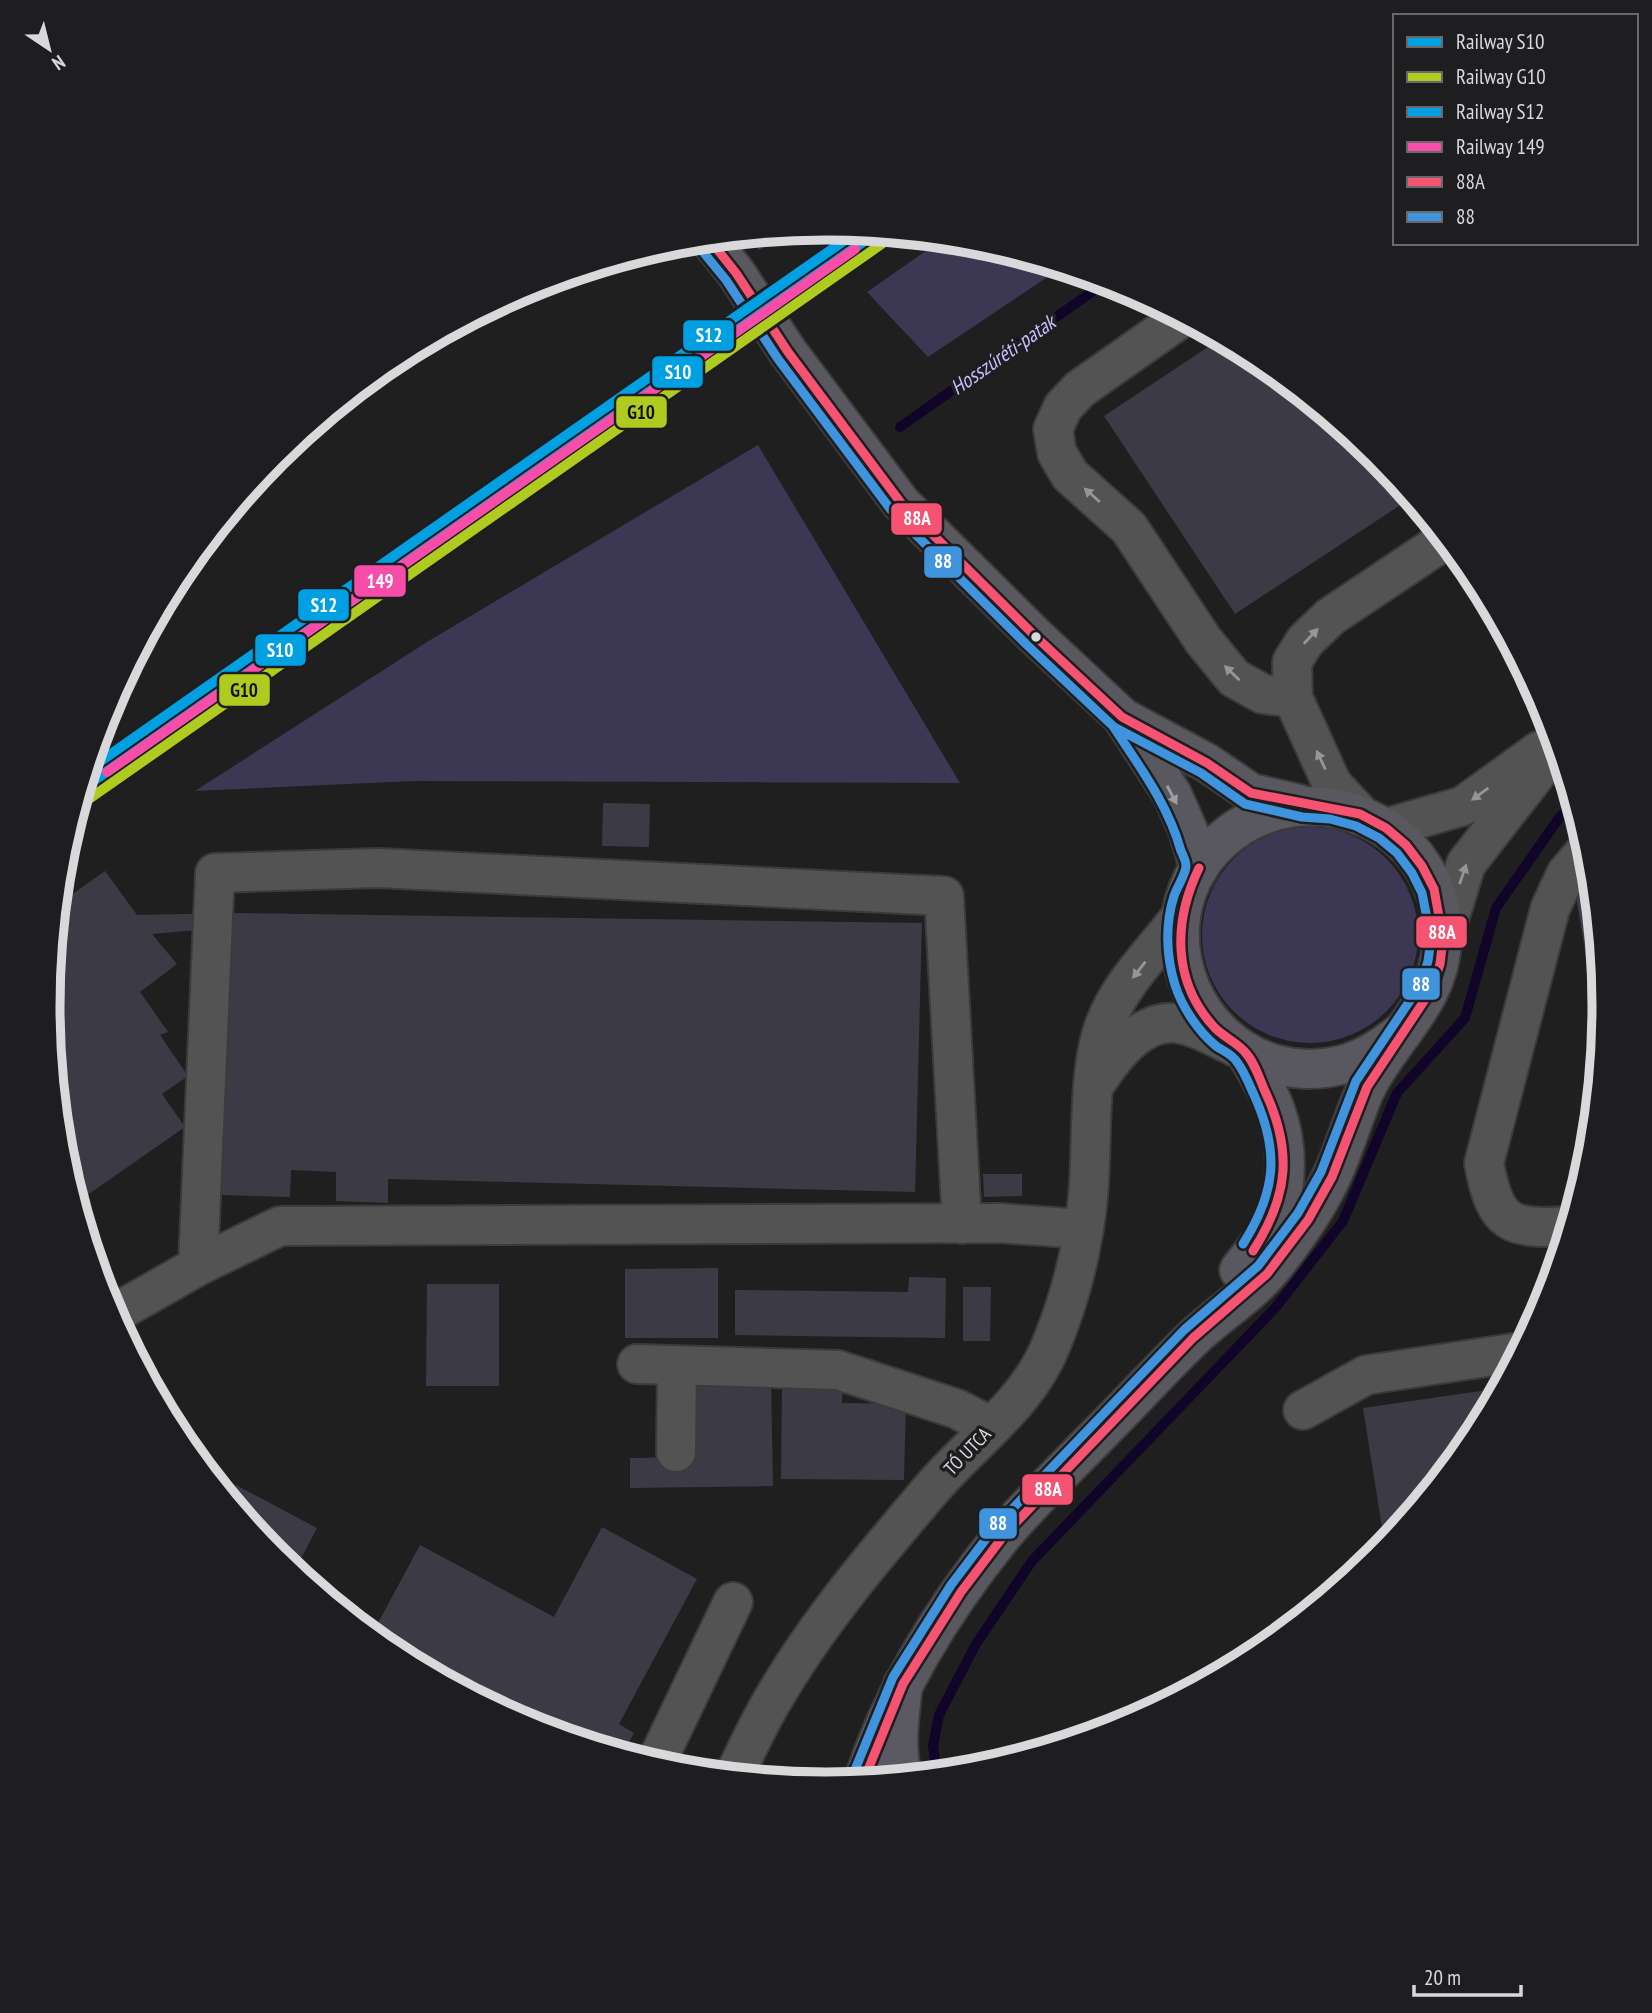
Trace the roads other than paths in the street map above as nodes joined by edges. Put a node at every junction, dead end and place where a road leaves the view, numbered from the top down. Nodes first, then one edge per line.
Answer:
1 (716, 249) edge
2 (1173, 323) edge
3 (1438, 545) edge
4 (1293, 698) junction
5 (1122, 717) junction
6 (1546, 745) edge
7 (1550, 756) edge
8 (1305, 805) junction
9 (1373, 821) junction
10 (1578, 859) edge
11 (1199, 868) junction
12 (1181, 916) junction
13 (1443, 939) junction
14 (1402, 1031) junction
15 (1245, 1051) junction
16 (1095, 1085) junction
17 (962, 1224) junction
18 (1560, 1226) edge
19 (1084, 1229) junction
20 (198, 1266) junction
21 (122, 1309) edge
22 (1193, 1338) junction
23 (1509, 1354) edge
24 (637, 1364) dead end
25 (677, 1365) junction
26 (1303, 1410) dead end
27 (992, 1427) junction
28 (676, 1452) dead end
29 (733, 1602) dead end
30 (903, 1684) junction
31 (660, 1754) edge
32 (738, 1767) edge
33 (900, 1769) edge
34 (867, 1771) edge

1 - 5 main road
4 -> 2 street
4 -> 3 street
9 -> 4 street
5 - 8 main road
5 -> 11 main road
6 -> 9 street
13 -> 7 street
8 - 9 main road
8 - 11 main road
9 - 13 main road
10 - 18 street
11 - 12 main road
12 - 15 main road
12 -> 16 street, TÓ UTCA
13 - 14 main road
14 - 15 main road
14 - 22 main road
15 - 16 street
15 - 22 main road
16 - 19 street, TÓ UTCA
17 - 19 street
17 - 20 street
17 - 20 street
19 - 27 street, TÓ UTCA
20 - 21 street
22 - 30 main road
23 - 26 street
24 - 25 street
25 - 27 street
25 - 28 street
27 - 32 street, TÓ UTCA
29 - 31 street
30 - 33 highway
30 - 34 main road

